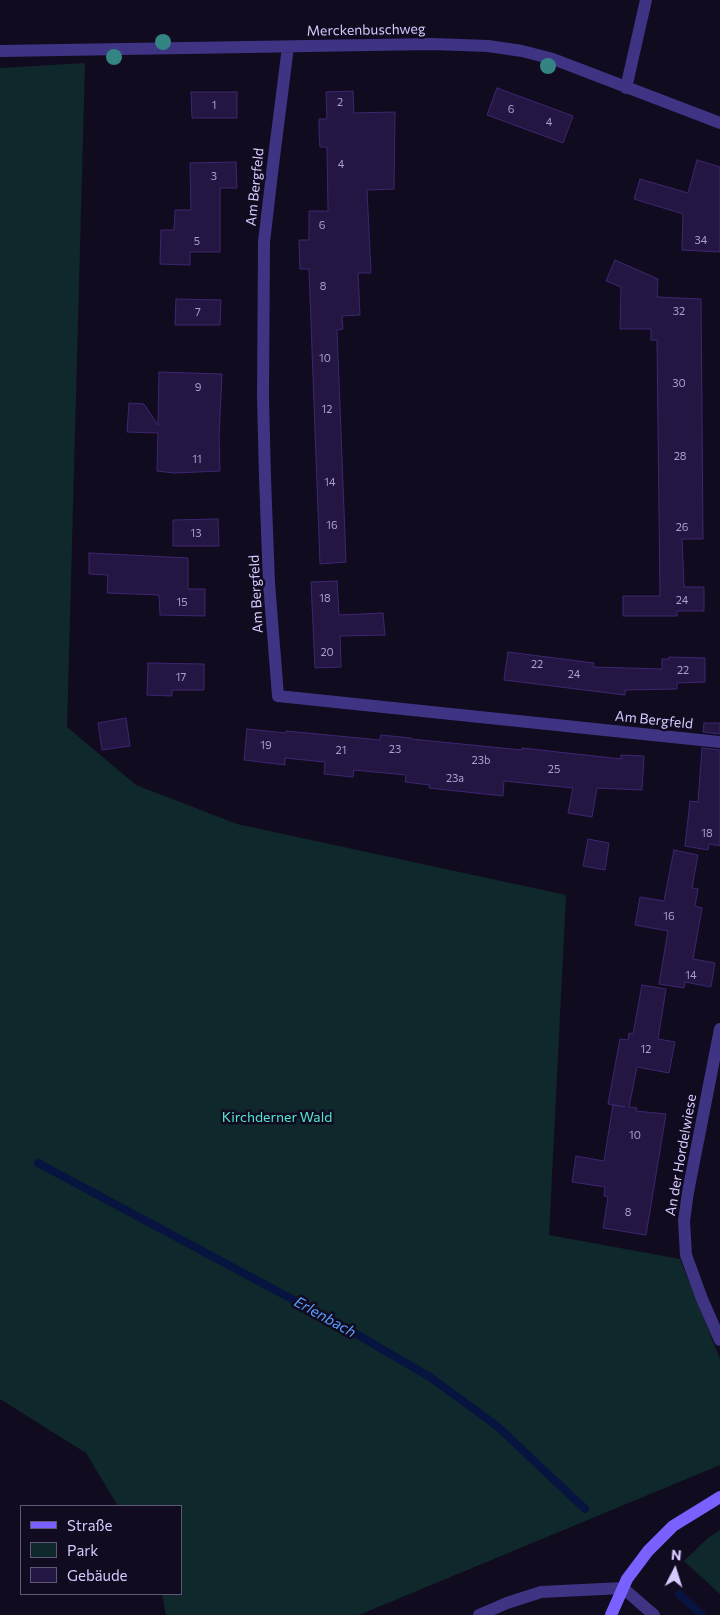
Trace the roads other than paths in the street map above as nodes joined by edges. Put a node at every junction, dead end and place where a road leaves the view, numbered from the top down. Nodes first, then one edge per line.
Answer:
1 (646, 0) edge
2 (288, 47) junction
3 (0, 50) edge
4 (626, 88) junction
5 (720, 123) edge
6 (720, 742) edge
7 (720, 1029) edge
8 (720, 1340) edge
9 (720, 1496) edge
10 (623, 1588) junction
11 (479, 1615) edge
12 (611, 1615) edge
13 (654, 1615) edge

1 - 4 street
2 - 3 street, Merckenbuschweg
2 - 4 street, Merckenbuschweg
2 - 6 street, Am Bergfeld
4 - 5 street, Merckenbuschweg
7 - 8 street, An der Hordelwiese
9 - 10 street
10 - 11 street
10 - 12 street
10 - 13 street

